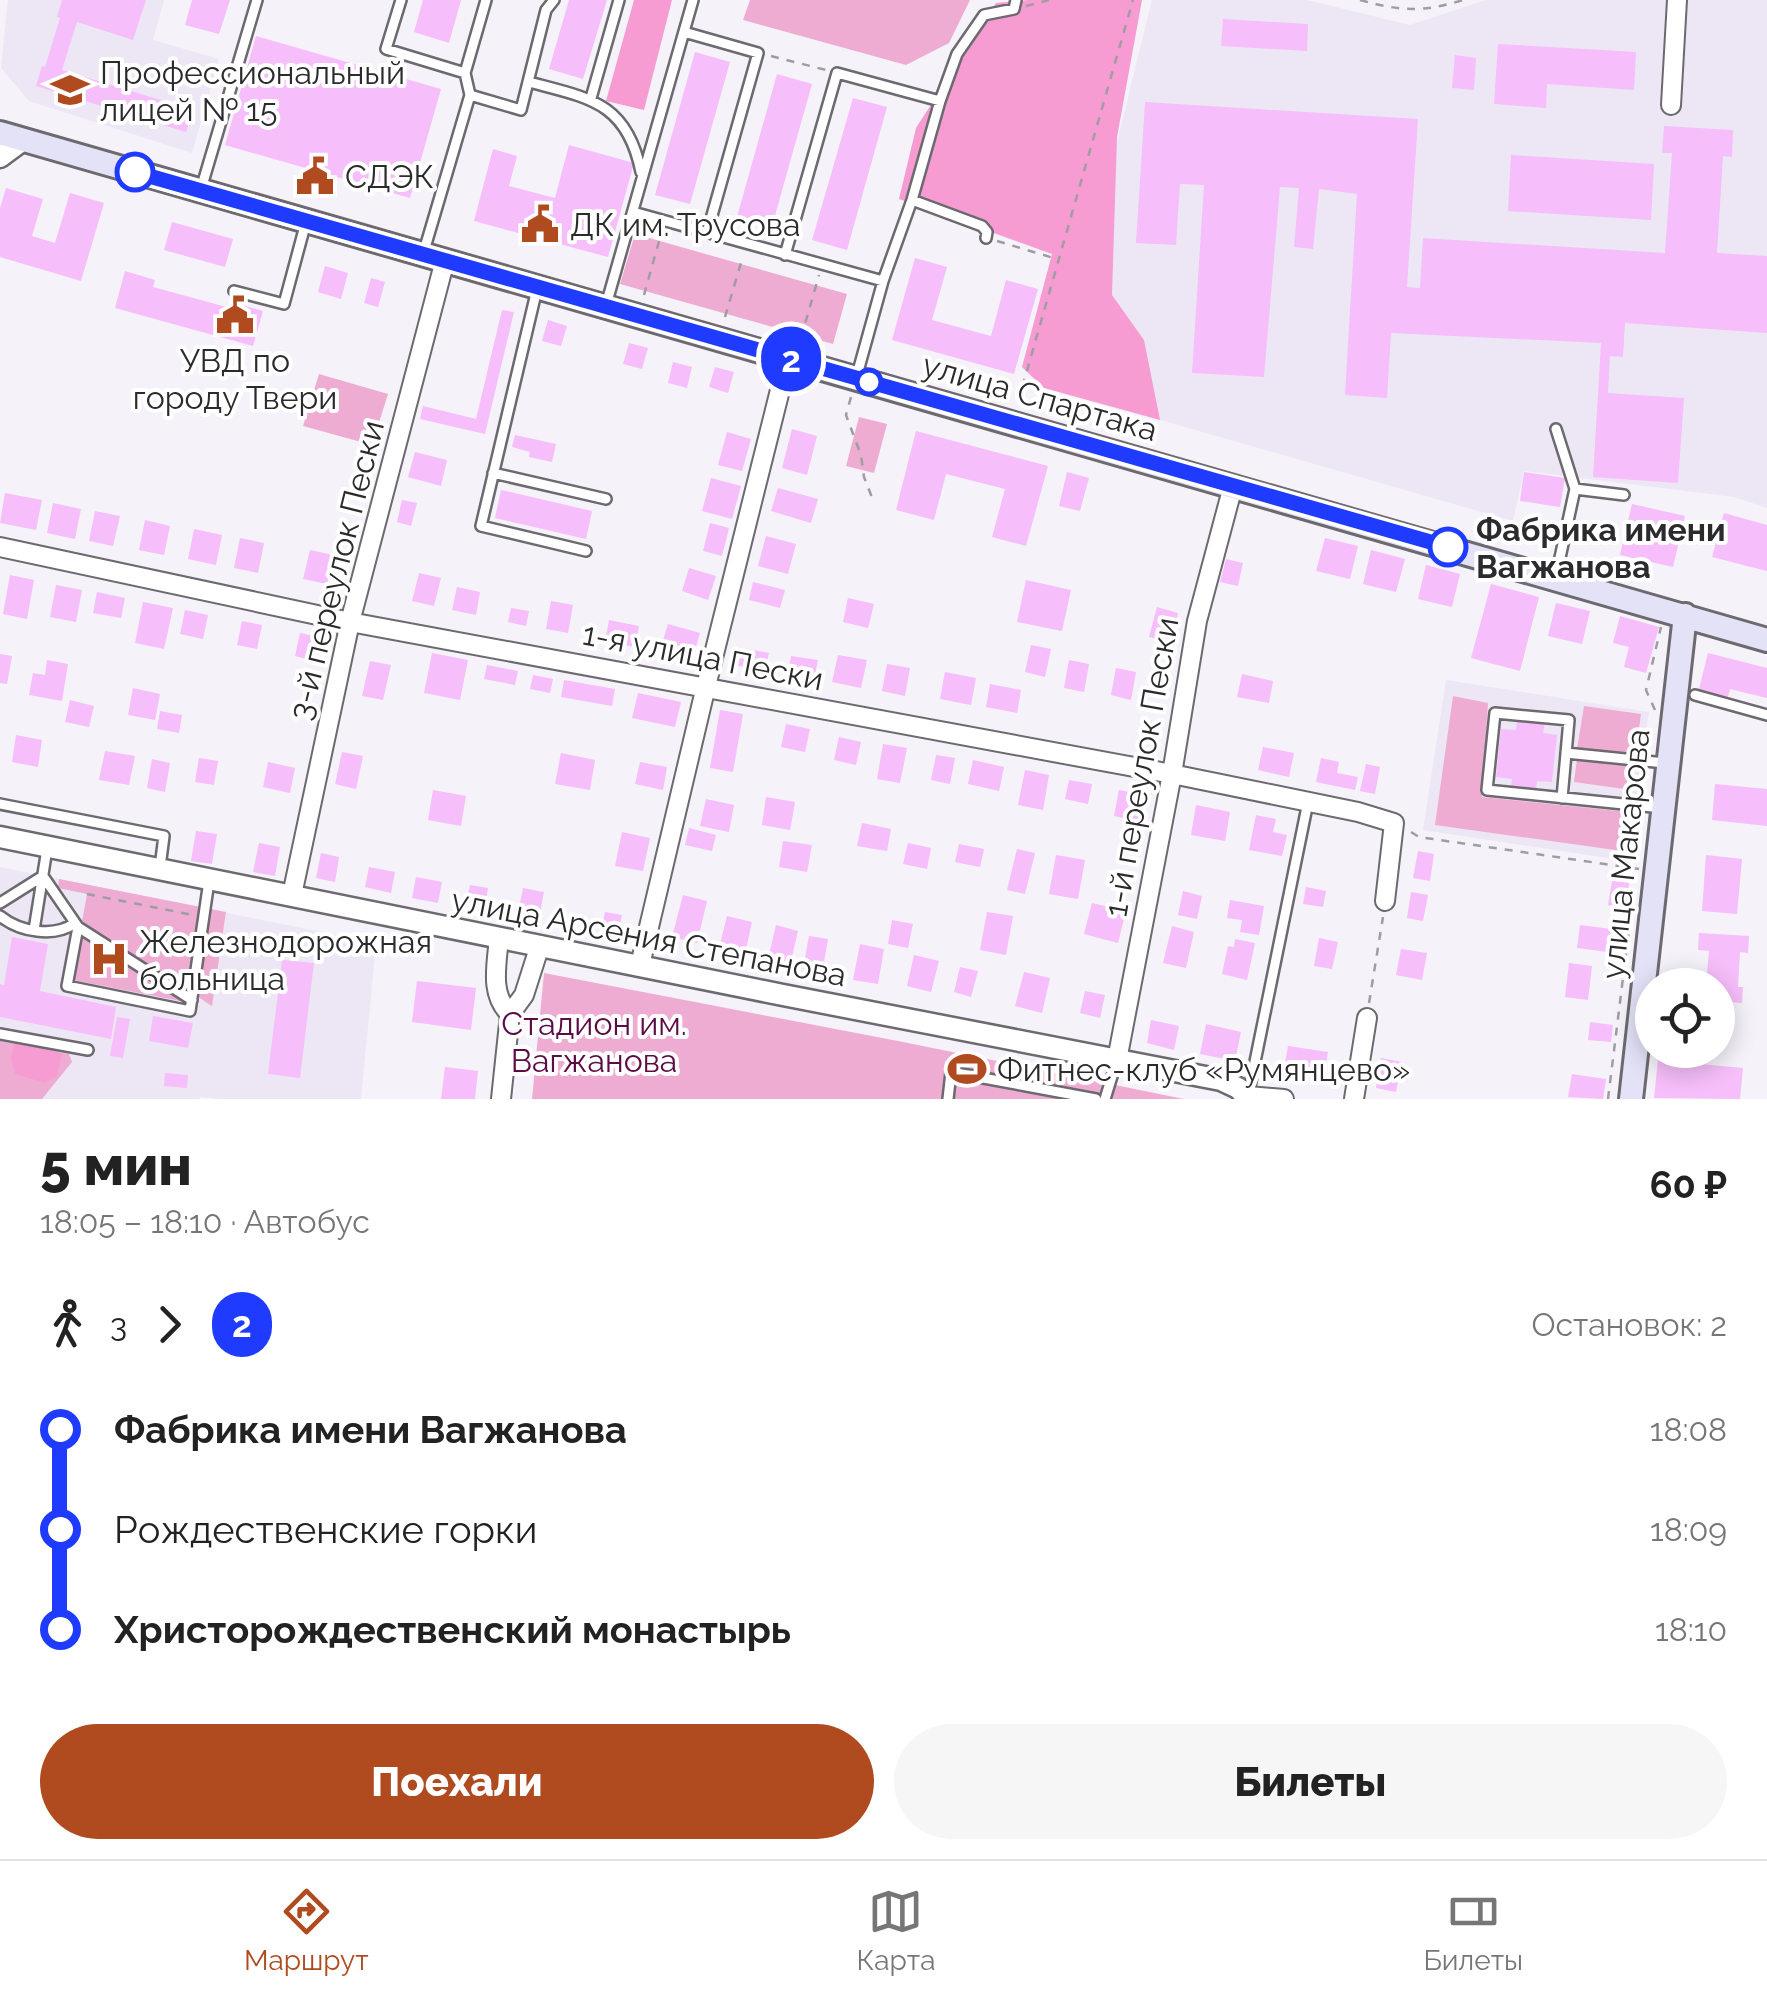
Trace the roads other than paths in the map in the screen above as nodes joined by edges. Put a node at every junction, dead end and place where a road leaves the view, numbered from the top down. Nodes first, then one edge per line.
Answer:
1 (257, 0) edge
2 (402, 0) edge
3 (486, 0) edge
4 (554, 0) edge
5 (618, 0) edge
6 (693, 0) edge
7 (1678, 0) edge
8 (1015, 4) edge
9 (684, 32) junction
10 (466, 73) junction
11 (528, 82) junction
12 (470, 95) junction
13 (591, 98) junction
14 (940, 101) junction
15 (1671, 105) dead end
16 (6, 139) edge
17 (642, 178) junction
18 (201, 190) junction
19 (912, 200) junction
20 (632, 212) junction
21 (307, 220) junction
22 (707, 233) junction
23 (986, 238) road end
24 (785, 256) junction
25 (434, 257) junction
26 (882, 281) junction
27 (538, 286) junction
28 (234, 291) dead end
29 (606, 306) junction
30 (788, 358) junction
31 (856, 378) junction
32 (1556, 430) dead end
33 (494, 473) junction
34 (1234, 486) junction
35 (1576, 489) junction
36 (1624, 495) dead end
37 (606, 500) dead end
38 (0, 547) edge
39 (586, 551) dead end
40 (1556, 578) junction
41 (1674, 618) junction
42 (350, 622) junction
43 (1767, 640) edge
44 (706, 686) junction
45 (1696, 694) dead end
46 (1767, 715) edge
47 (1566, 753) junction
48 (1668, 763) junction
49 (1172, 774) junction
50 (1562, 798) junction
51 (1308, 802) junction
52 (0, 804) edge
53 (1662, 808) junction
54 (0, 837) edge
55 (48, 846) junction
56 (159, 870) junction
57 (44, 876) junction
58 (210, 880) junction
59 (292, 895) junction
60 (1385, 901) road end
61 (0, 903) edge
62 (0, 916) edge
63 (77, 925) junction
64 (34, 930) junction
65 (499, 937) junction
66 (540, 945) junction
67 (640, 965) junction
68 (192, 1000) junction
69 (510, 1014) junction
70 (1367, 1018) road end
71 (0, 1034) edge
72 (88, 1050) dead end
73 (1117, 1060) junction
74 (1248, 1097) edge
75 (501, 1099) edge
76 (948, 1099) edge
77 (1096, 1099) edge
78 (1105, 1099) edge
79 (1284, 1099) edge
80 (1354, 1099) edge
81 (1630, 1099) edge

1 - 18 lane
2 - 10 lane
3 - 10 lane
4 - 11 lane
5 - 13 lane
6 - 9 lane
7 - 15 street
8 - 14 lane
9 - 17 lane
9 - 22 lane
10 - 12 lane
11 - 12 lane
11 - 13 lane
12 - 25 lane
13 - 17 lane
14 - 19 lane
14 - 24 lane
16 - 18 main road, улица Спартака
17 - 20 lane
18 - 21 main road, улица Спартака
19 - 23 lane
19 - 26 lane
20 - 22 lane
20 - 29 lane
21 - 25 main road, улица Спартака
21 - 28 lane
22 - 24 lane
24 - 26 lane
25 - 27 main road, улица Спартака
25 - 42 street, 3-й переулок Пески
26 - 31 lane
27 - 29 main road, улица Спартака
27 - 33 lane
29 - 30 main road, улица Спартака
30 - 31 main road, улица Спартака
30 - 44 street
31 - 34 main road, улица Спартака
32 - 35 lane
33 - 37 lane
33 - 39 lane
34 - 40 main road, улица Спартака
34 - 49 street, 1-й переулок Пески
35 - 36 lane
35 - 40 lane
38 - 42 street, 1-я улица Пески
40 - 41 main road, улица Спартака
41 - 43 main road, улица Спартака
41 - 48 main road, улица Макарова
42 - 44 street, 1-я улица Пески
42 - 59 street, 3-й переулок Пески
44 - 49 street, 1-я улица Пески
44 - 67 street
45 - 46 lane
47 - 48 lane
47 - 50 lane
47 - 50 lane
48 - 53 main road, улица Макарова
49 - 51 street, 1-я улица Пески
49 - 73 street, 1-й переулок Пески
50 - 53 lane
51 - 60 street, 1-я улица Пески
51 - 74 lane
52 - 56 lane
53 - 81 main road, улица Макарова
54 - 55 street, улица Арсения Степанова
55 - 56 street, улица Арсения Степанова
55 - 57 lane
56 - 58 street, улица Арсения Степанова
57 - 61 lane
57 - 63 lane
57 - 64 lane
58 - 59 street, улица Арсения Степанова
58 - 68 lane
59 - 65 street, улица Арсения Степанова
62 - 64 lane
63 - 64 lane
63 - 68 lane
63 - 68 lane
65 - 66 street, улица Арсения Степанова
65 - 69 street
66 - 67 street, улица Арсения Степанова
66 - 69 street
67 - 73 street, улица Арсения Степанова
69 - 75 street
70 - 80 street
71 - 72 lane
73 - 74 street, улица Арсения Степанова
73 - 78 lane
74 - 79 street, улица Арсения Степанова
76 - 77 lane

